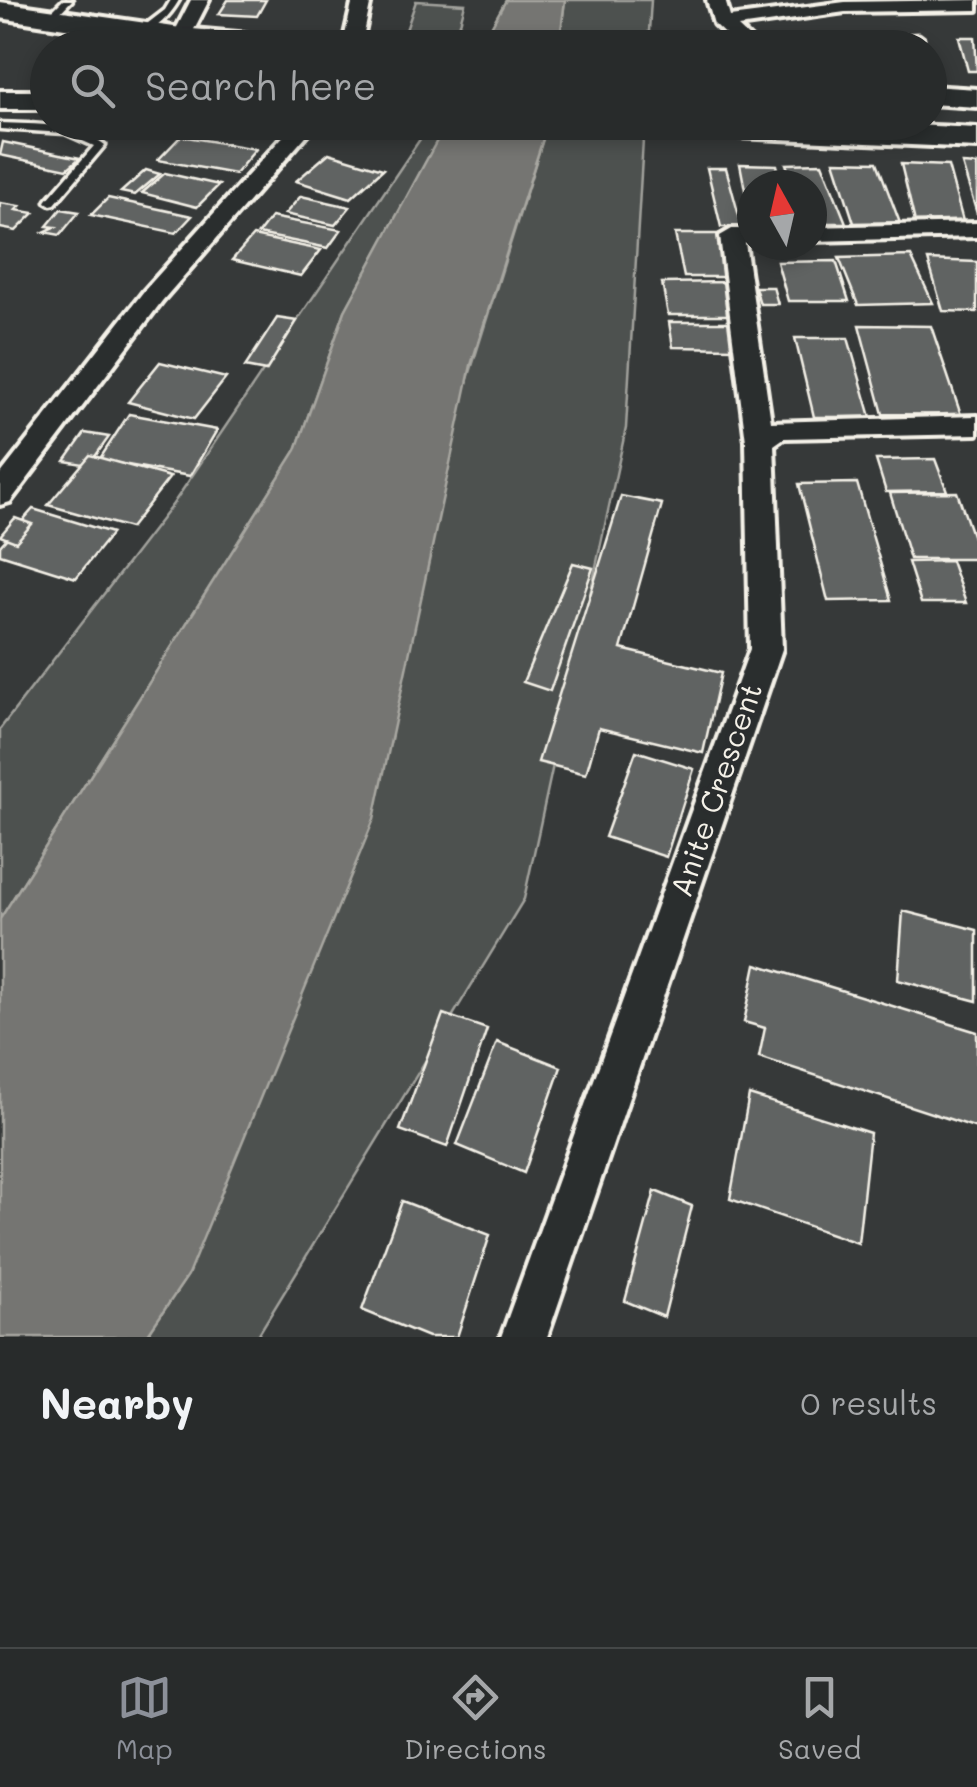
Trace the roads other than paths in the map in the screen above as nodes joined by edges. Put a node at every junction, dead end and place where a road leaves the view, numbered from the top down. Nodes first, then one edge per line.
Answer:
1 (175, 0) edge
2 (200, 0) edge
3 (362, 0) edge
4 (716, 0) edge
5 (977, 6) edge
6 (58, 9) edge
7 (0, 10) edge
8 (723, 24) junction
9 (135, 30) edge
10 (145, 30) edge
11 (185, 30) edge
12 (355, 30) edge
13 (730, 30) edge
14 (947, 97) edge
15 (977, 98) edge
16 (0, 100) edge
17 (30, 100) edge
18 (0, 126) edge
19 (30, 129) edge
20 (947, 137) edge
21 (977, 138) edge
22 (94, 140) edge
23 (292, 140) edge
24 (51, 202) dead end
25 (977, 230) edge
26 (827, 234) edge
27 (737, 236) edge
28 (977, 425) edge
29 (760, 441) junction
30 (0, 495) edge
31 (524, 1337) edge

1 - 10 lane
2 - 11 street
3 - 12 street
4 - 8 street
5 - 8 street
6 - 7 main road
6 - 9 main road
8 - 13 street
14 - 15 main road
16 - 17 main road
18 - 19 lane
20 - 21 main road
22 - 24 lane
23 - 30 street
25 - 26 street
27 - 29 street, Anite Crescent
28 - 29 street
29 - 31 street, Anite Crescent

